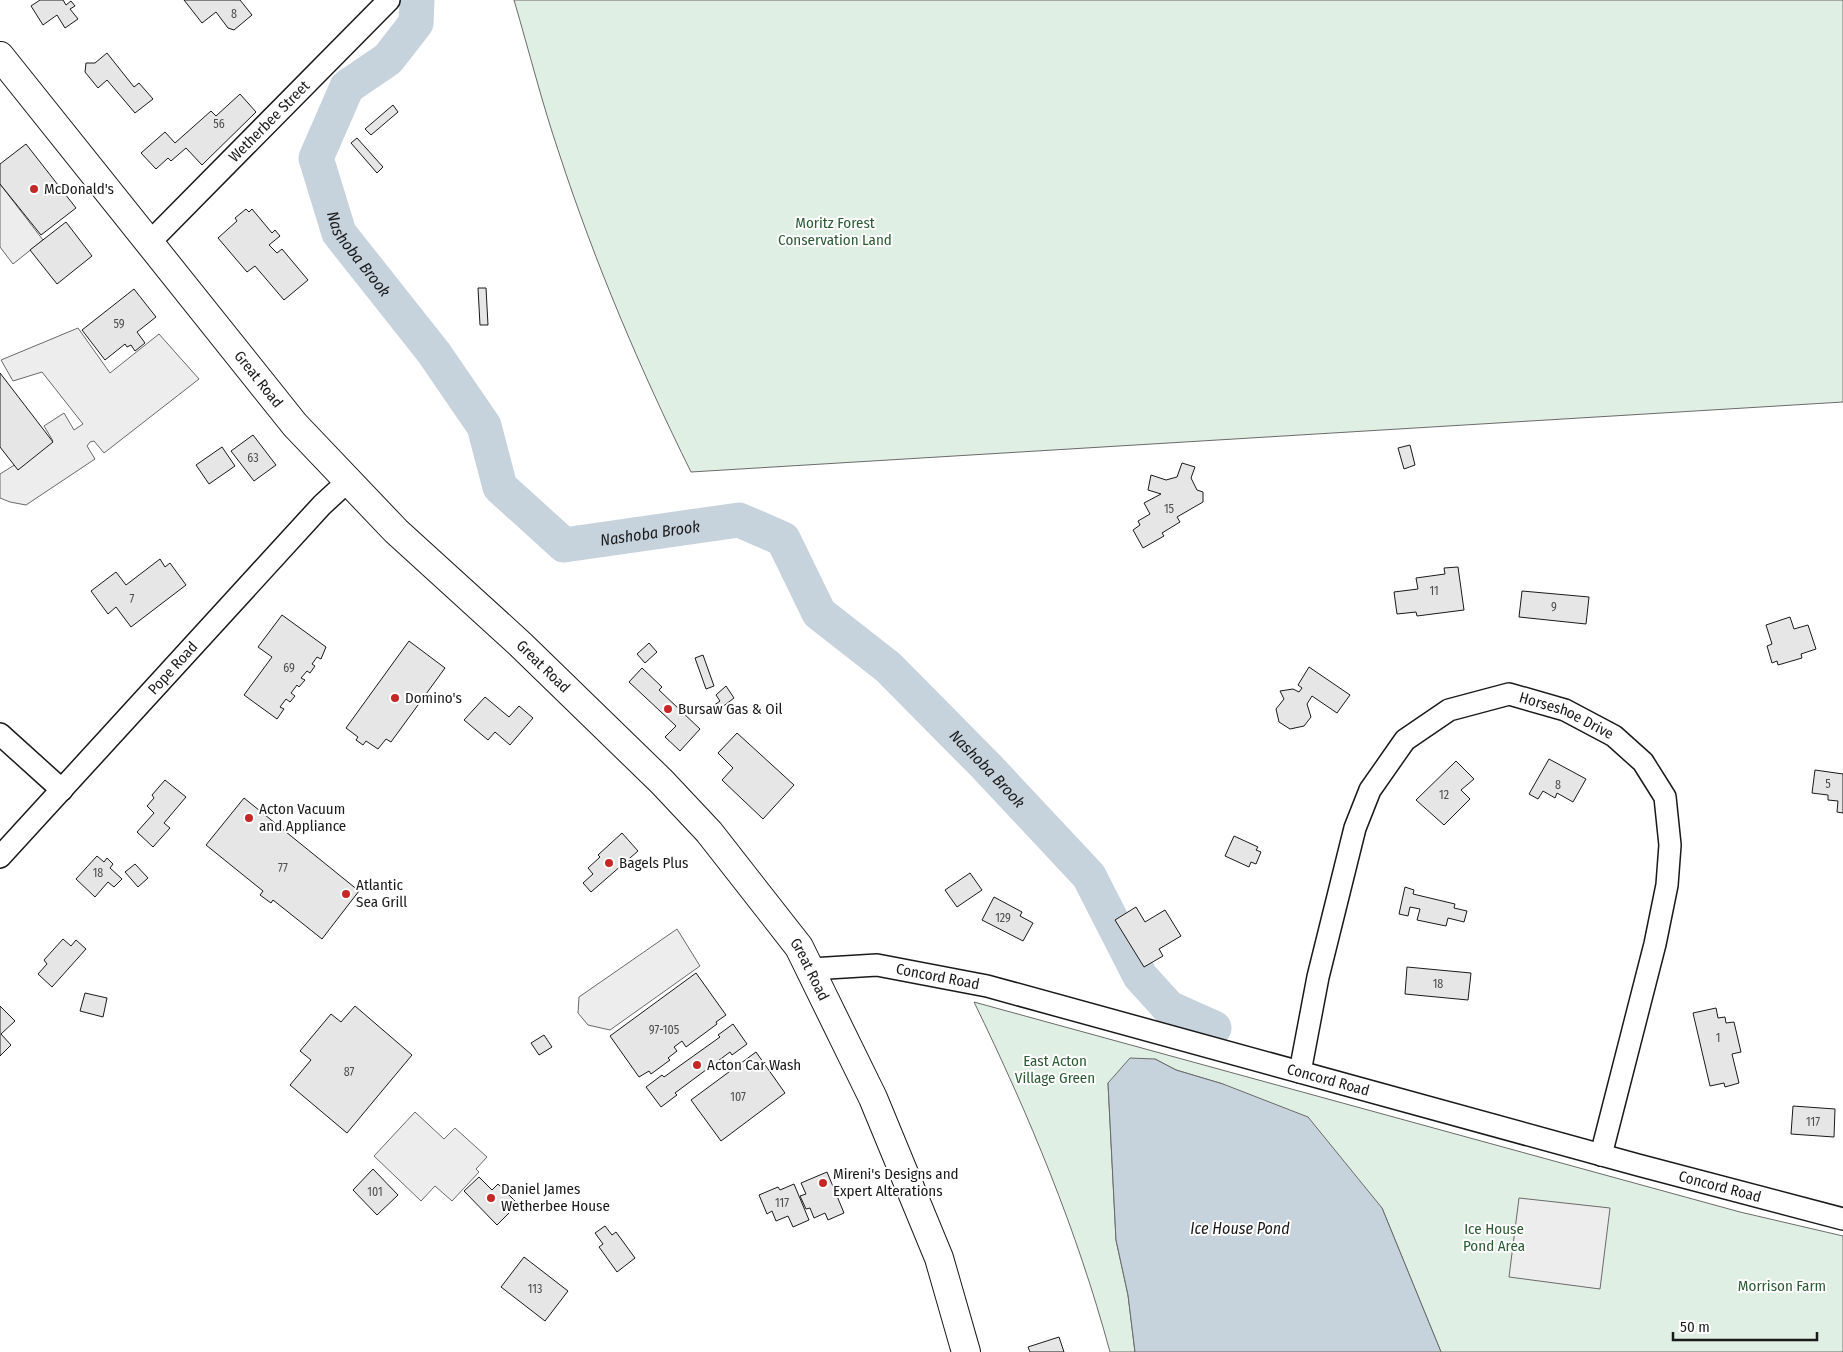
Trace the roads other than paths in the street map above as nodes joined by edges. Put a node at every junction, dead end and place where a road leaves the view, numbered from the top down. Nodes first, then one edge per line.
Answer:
1 (383, 6) edge
2 (0, 56) edge
3 (149, 243) junction
4 (348, 482) junction
5 (0, 734) edge
6 (62, 790) junction
7 (0, 857) edge
8 (811, 969) junction
9 (1300, 1072) junction
10 (1601, 1155) junction
11 (1843, 1219) edge
12 (966, 1352) edge

1 - 3 street, Wetherbee Street
2 - 3 main road, Great Road
3 - 4 main road, Great Road
4 - 6 street, Pope Road
4 - 8 main road, Great Road
5 - 6 street
6 - 7 street, Pope Road
8 - 9 street, Concord Road
8 - 12 main road, Great Road
9 - 10 street, Concord Road
9 - 10 street, Horseshoe Drive
10 - 11 street, Concord Road

